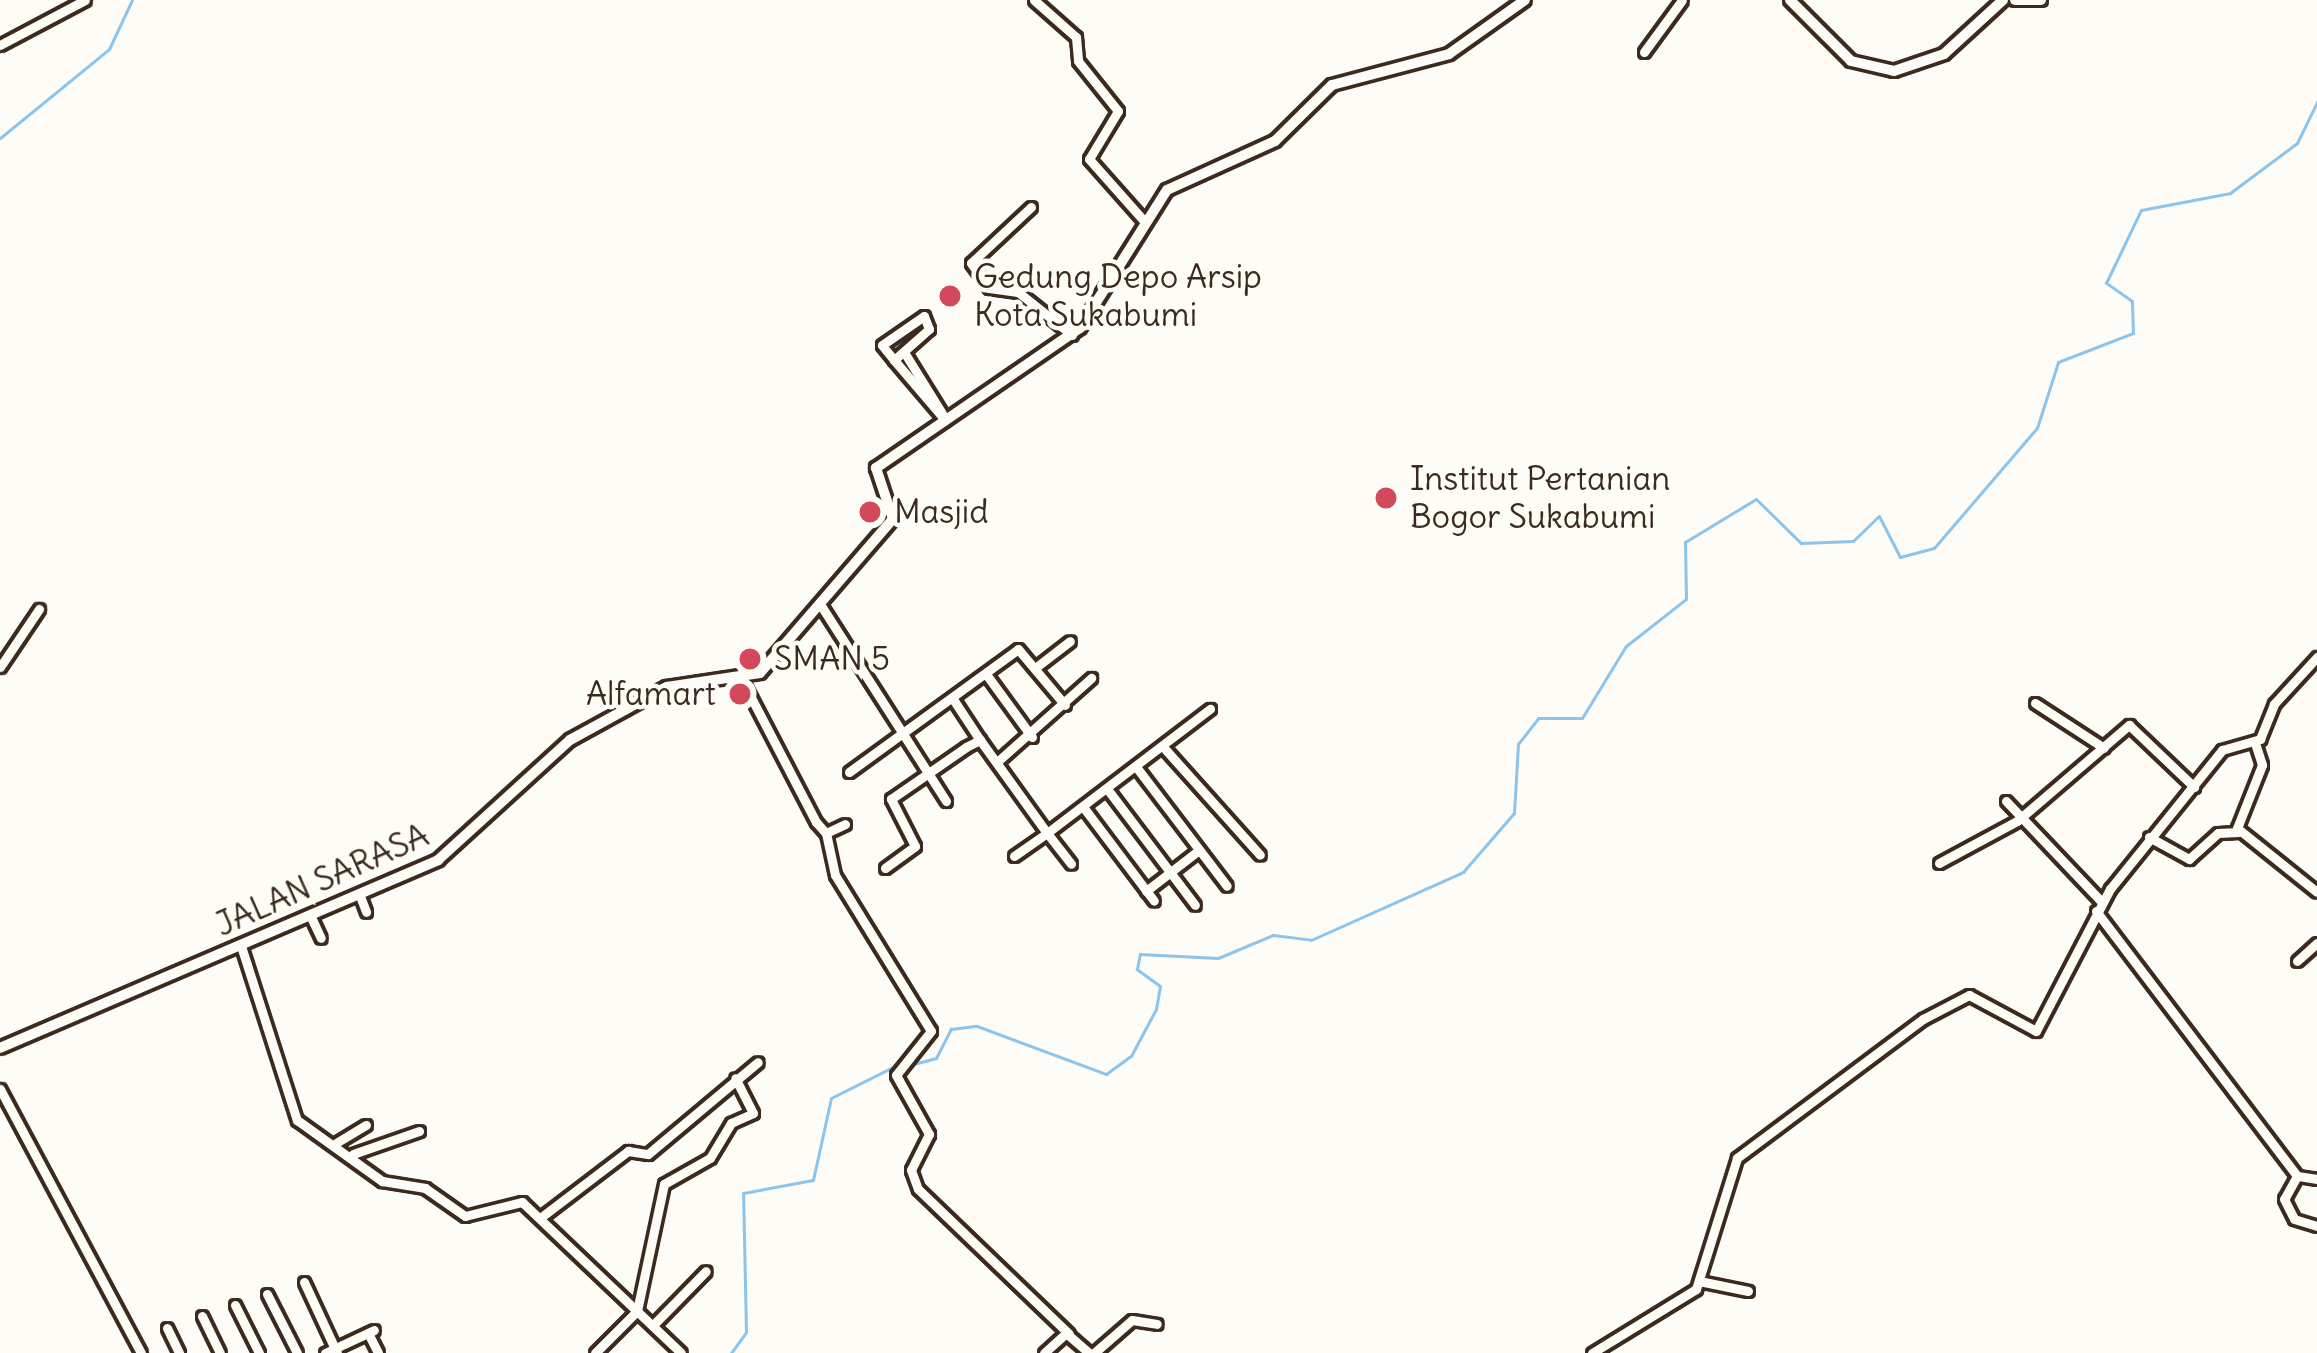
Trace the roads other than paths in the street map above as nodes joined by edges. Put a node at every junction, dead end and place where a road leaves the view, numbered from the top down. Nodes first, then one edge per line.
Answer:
1 (85, 0) edge
2 (1034, 0) edge
3 (1525, 0) edge
4 (1682, 0) edge
5 (1790, 0) edge
6 (2003, 0) edge
7 (2015, 0) edge
8 (2041, 0) edge
9 (0, 45) edge
10 (1644, 52) dead end
11 (1031, 207) dead end
12 (1144, 221) junction
13 (1072, 335) junction
14 (904, 352) junction
15 (894, 360) junction
16 (945, 420) junction
17 (820, 604) junction
18 (39, 609) dead end
19 (1070, 641) dead end
20 (2317, 657) edge
21 (0, 667) edge
22 (1035, 668) junction
23 (986, 674) junction
24 (1090, 678) dead end
25 (742, 680) junction
26 (953, 699) junction
27 (2035, 703) dead end
28 (1065, 705) junction
29 (1210, 709) dead end
30 (903, 735) junction
31 (1032, 737) junction
32 (980, 740) junction
33 (2255, 743) junction
34 (2104, 748) junction
35 (1165, 749) junction
36 (998, 761) junction
37 (1138, 768) junction
38 (849, 772) dead end
39 (926, 772) junction
40 (2194, 787) junction
41 (1108, 790) junction
42 (946, 801) dead end
43 (2006, 801) dead end
44 (1084, 808) junction
45 (2023, 817) junction
46 (845, 824) dead end
47 (2240, 832) junction
48 (826, 833) junction
49 (1047, 833) junction
50 (2150, 837) junction
51 (1199, 850) junction
52 (1260, 855) dead end
53 (1015, 856) dead end
54 (1939, 863) dead end
55 (1071, 864) dead end
56 (885, 868) dead end
57 (1172, 870) junction
58 (1227, 886) dead end
59 (1146, 891) junction
60 (2317, 892) edge
61 (360, 896) junction
62 (1154, 901) dead end
63 (1196, 904) dead end
64 (2099, 906) junction
65 (366, 912) dead end
66 (311, 917) junction
67 (321, 938) dead end
68 (2317, 943) edge
69 (241, 946) junction
70 (2297, 962) dead end
71 (0, 1048) edge
72 (758, 1061) dead end
73 (735, 1078) junction
74 (0, 1089) edge
75 (366, 1125) dead end
76 (419, 1131) dead end
77 (336, 1143) junction
78 (352, 1154) junction
79 (2296, 1176) junction
80 (2317, 1179) edge
81 (540, 1218) junction
82 (2317, 1226) edge
83 (706, 1271) dead end
84 (1699, 1281) junction
85 (304, 1282) dead end
86 (1748, 1292) dead end
87 (267, 1294) dead end
88 (636, 1301) junction
89 (235, 1305) dead end
90 (202, 1316) dead end
91 (656, 1322) junction
92 (1157, 1324) dead end
93 (167, 1328) dead end
94 (1069, 1334) junction
95 (332, 1351) edge
96 (141, 1353) edge
97 (179, 1353) edge
98 (220, 1353) edge
99 (259, 1353) edge
100 (297, 1353) edge
101 (378, 1353) edge
102 (595, 1353) edge
103 (681, 1353) edge
104 (1044, 1353) edge
105 (1091, 1353) edge
106 (1592, 1353) edge

1 - 9 street
2 - 12 street
3 - 12 street
4 - 10 street
5 - 6 street
7 - 8 street
11 - 13 street
12 - 13 street
13 - 16 street
14 - 15 street
14 - 15 street
14 - 16 street
15 - 16 street
16 - 17 street
17 - 25 street
17 - 30 street
18 - 21 street
19 - 22 street
20 - 33 street
22 - 23 street
22 - 28 street
23 - 26 street
23 - 31 street
24 - 28 street
25 - 48 street
25 - 61 street, JALAN SARASA
26 - 30 street
26 - 32 street
27 - 34 street
28 - 31 street
29 - 35 street
30 - 38 street
30 - 39 street
31 - 36 street
32 - 36 street
32 - 39 street
33 - 40 street
33 - 47 street
34 - 40 street
34 - 45 street
35 - 37 street
35 - 52 street
36 - 49 street
37 - 41 street
37 - 51 street
39 - 42 street
39 - 56 street
40 - 50 street
41 - 44 street
41 - 57 street
43 - 45 street
44 - 49 street
44 - 59 street
45 - 54 street
45 - 64 street
46 - 48 street
47 - 50 street
47 - 60 street
48 - 94 street
49 - 53 street
49 - 55 street
50 - 64 street
51 - 57 street
51 - 58 street
57 - 59 street
57 - 63 street
59 - 62 street
61 - 65 street
61 - 66 street, JALAN SARASA
64 - 79 street
64 - 84 street
66 - 67 street
66 - 69 street, JALAN SARASA
68 - 70 street
69 - 71 street, JALAN SARASA
69 - 77 street
72 - 73 street
73 - 81 street
73 - 88 street
74 - 96 street
75 - 77 street
76 - 78 street
77 - 78 street
78 - 81 street
79 - 80 street
79 - 82 street
81 - 88 street
83 - 91 street
84 - 86 street
84 - 106 street
85 - 95 street
87 - 100 street
88 - 91 street
88 - 102 street
89 - 99 street
90 - 98 street
91 - 103 street
92 - 105 street
93 - 97 street
94 - 104 street
94 - 105 street
95 - 101 street

